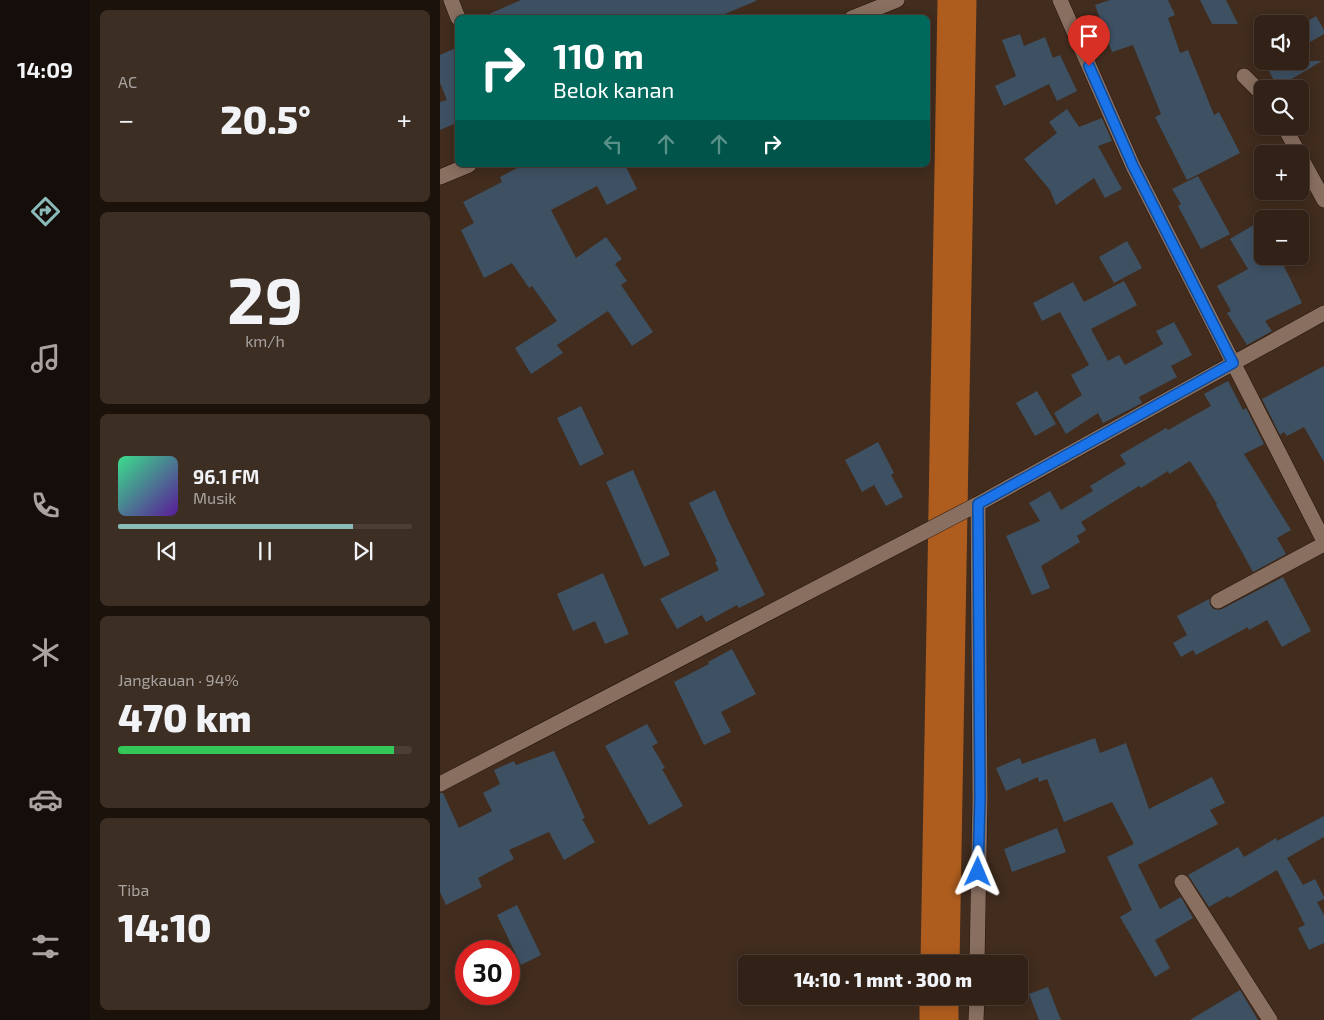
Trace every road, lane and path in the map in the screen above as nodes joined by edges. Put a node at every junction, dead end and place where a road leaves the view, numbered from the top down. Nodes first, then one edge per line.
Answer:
1 (451, 0) edge
2 (897, 0) edge
3 (1060, 0) edge
4 (457, 15) edge
5 (860, 15) edge
6 (1244, 76) dead end
7 (1254, 86) edge
8 (464, 167) edge
9 (1309, 173) edge
10 (440, 177) edge
11 (1324, 200) edge
12 (1324, 313) edge
13 (1233, 363) junction
14 (976, 505) junction
15 (1324, 542) edge
16 (1218, 601) dead end
17 (440, 784) edge
18 (1182, 882) dead end
19 (977, 955) edge
20 (977, 1005) edge
21 (976, 1020) edge
22 (1270, 1020) edge

1 - 4 street
2 - 5 street
3 - 13 street
6 - 7 street
8 - 10 street
9 - 11 street
12 - 13 street
13 - 14 street
13 - 15 street
14 - 17 street
14 - 19 street
15 - 16 street
18 - 22 street
20 - 21 street

